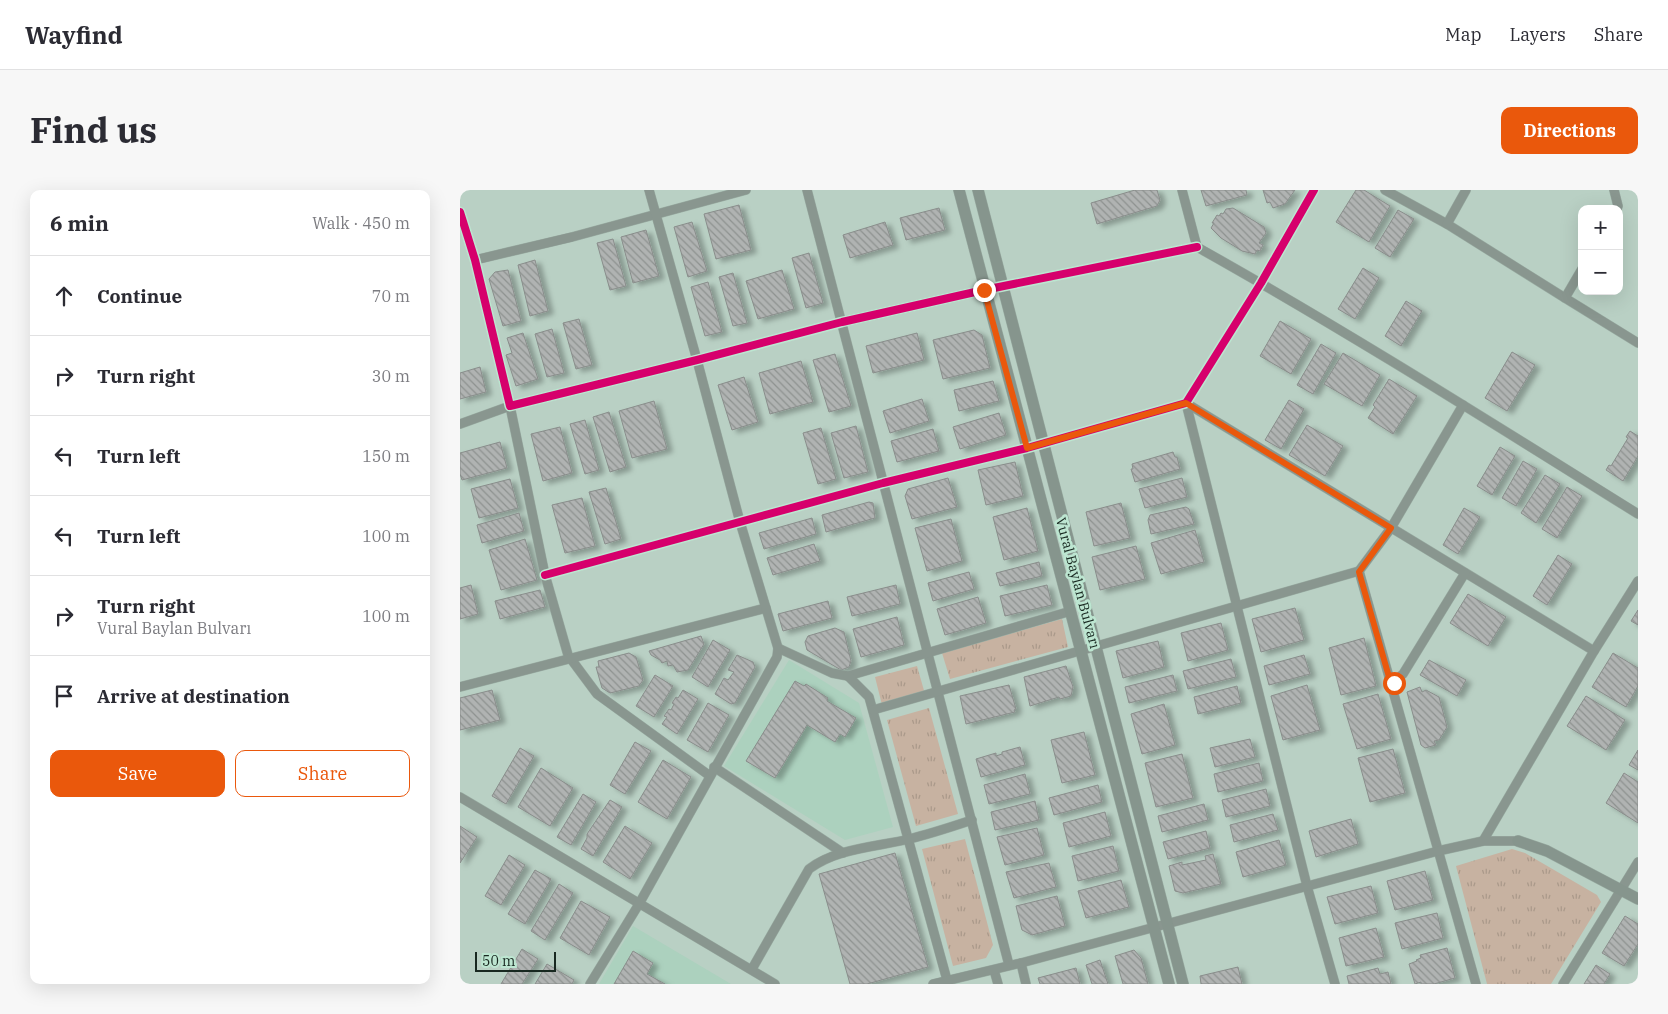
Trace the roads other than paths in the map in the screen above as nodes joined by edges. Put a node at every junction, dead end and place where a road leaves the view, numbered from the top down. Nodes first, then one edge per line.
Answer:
1 (649, 190) edge
2 (746, 190) edge
3 (807, 190) edge
4 (959, 190) edge
5 (978, 190) edge
6 (1182, 190) edge
7 (1314, 190) edge
8 (1385, 190) edge
9 (1466, 190) edge
10 (1614, 190) edge
11 (1618, 205) edge
12 (460, 212) edge
13 (656, 215) junction
14 (1447, 224) junction
15 (1197, 247) junction
16 (475, 260) junction
17 (1578, 276) edge
18 (1261, 283) junction
19 (1003, 286) junction
20 (984, 290) junction
21 (1565, 298) junction
22 (842, 322) junction
23 (1638, 343) edge
24 (697, 360) junction
25 (1186, 403) junction
26 (1463, 405) junction
27 (510, 406) junction
28 (460, 424) edge
29 (1043, 443) junction
30 (1027, 448) junction
31 (883, 483) junction
32 (1638, 514) edge
33 (740, 522) junction
34 (1391, 528) junction
35 (1359, 572) junction
36 (1465, 573) junction
37 (545, 575) junction
38 (1638, 581) edge
39 (1236, 606) junction
40 (766, 608) junction
41 (1071, 611) junction
42 (1095, 646) junction
43 (778, 648) junction
44 (1081, 651) junction
45 (1594, 651) junction
46 (928, 653) junction
47 (570, 659) junction
48 (848, 676) junction
49 (1391, 684) junction
50 (460, 687) edge
51 (938, 691) junction
52 (873, 710) junction
53 (712, 772) junction
54 (460, 797) edge
55 (972, 820) junction
56 (909, 839) junction
57 (1483, 840) junction
58 (1518, 840) joint
59 (1438, 850) junction
60 (843, 853) junction
61 (1638, 862) edge
62 (1307, 886) junction
63 (1622, 889) junction
64 (1638, 899) edge
65 (639, 904) junction
66 (1167, 923) junction
67 (1154, 927) junction
68 (1021, 963) junction
69 (1009, 965) junction
70 (752, 969) junction
71 (994, 970) junction
72 (947, 980) junction
73 (590, 984) edge
74 (775, 984) edge
75 (933, 984) edge
76 (998, 984) edge
77 (1026, 984) edge
78 (1169, 984) edge
79 (1183, 984) edge
80 (1335, 984) edge
81 (1476, 984) edge
82 (1563, 984) edge

1 - 13 street
2 - 13 street
3 - 22 street
4 - 20 main road, Vural Baylan Bulvarı
5 - 19 main road, Vural Baylan Bulvarı
6 - 15 street
7 - 18 street
8 - 14 street
9 - 14 street
10 - 11 street
12 - 16 street
13 - 16 street
13 - 24 street
14 - 21 street
15 - 18 street
15 - 19 street
16 - 27 street
17 - 21 street
18 - 25 street
18 - 26 street
19 - 20 street
19 - 29 main road, Vural Baylan Bulvarı
20 - 22 street
20 - 30 main road, Vural Baylan Bulvarı
21 - 23 street
22 - 24 street
22 - 31 street
24 - 27 street
24 - 33 street
25 - 29 street
25 - 34 street
25 - 39 street
26 - 32 street
26 - 34 street
27 - 28 street
27 - 37 street
29 - 30 street
29 - 42 main road, Vural Baylan Bulvarı
30 - 31 street
30 - 41 main road, Vural Baylan Bulvarı
31 - 33 street
31 - 46 street
33 - 37 street
33 - 40 street
34 - 35 street
34 - 36 street
35 - 39 street
35 - 49 street
36 - 45 street
36 - 49 street
37 - 47 street
38 - 45 street
39 - 42 street
39 - 62 street
40 - 43 street
40 - 47 street
41 - 44 main road, Vural Baylan Bulvarı
41 - 46 street
42 - 44 street
42 - 66 main road, Vural Baylan Bulvarı
43 - 48 street
43 - 53 street
44 - 51 street
44 - 67 main road, Vural Baylan Bulvarı
45 - 57 street
46 - 48 street
46 - 51 street
47 - 50 street
47 - 53 street
48 - 52 street
49 - 59 street
51 - 52 street
51 - 55 street
52 - 56 street
53 - 60 street
53 - 65 street
54 - 65 street
55 - 56 street
55 - 69 street
56 - 60 street
56 - 72 street
57 - 58 street
57 - 59 street
58 - 63 main road
59 - 62 street
59 - 81 street
60 - 70 street
61 - 63 street
62 - 66 street
62 - 80 street
63 - 64 main road
63 - 82 street
65 - 70 street
65 - 73 street
66 - 67 street
66 - 79 main road, Vural Baylan Bulvarı
67 - 68 street
67 - 78 main road, Vural Baylan Bulvarı
68 - 69 street
68 - 77 street
69 - 71 street
70 - 74 street
71 - 72 street
71 - 76 street
72 - 75 street

